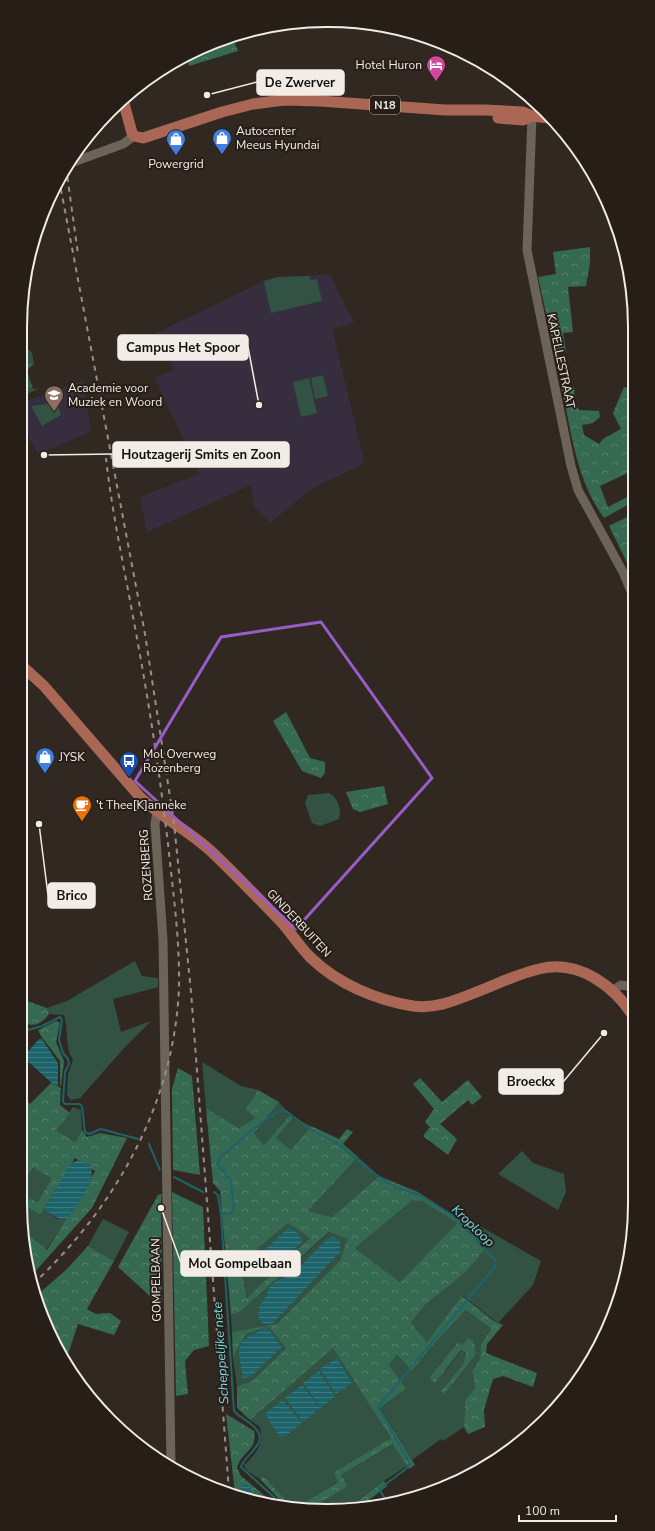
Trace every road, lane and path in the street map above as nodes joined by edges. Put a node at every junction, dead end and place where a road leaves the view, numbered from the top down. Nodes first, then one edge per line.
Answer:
1 (124, 106) edge
2 (532, 116) junction
3 (542, 117) edge
4 (134, 136) junction
5 (79, 160) edge
6 (628, 584) edge
7 (27, 670) edge
8 (157, 812) junction
9 (628, 986) edge
10 (613, 990) junction
11 (628, 1009) edge
12 (164, 1021) joint
13 (170, 1459) edge

1 - 4 main road
2 - 3 main road, N18
2 - 4 main road, N18
2 - 6 street, KAPELLESTRAAT
4 - 5 street, N18
7 - 8 main road
8 - 10 main road, GINDERBUITEN
8 - 12 street, ROZENBERG
9 - 10 street
10 - 11 main road, GINDERBUITEN
12 - 13 street, GOMPELBAAN

